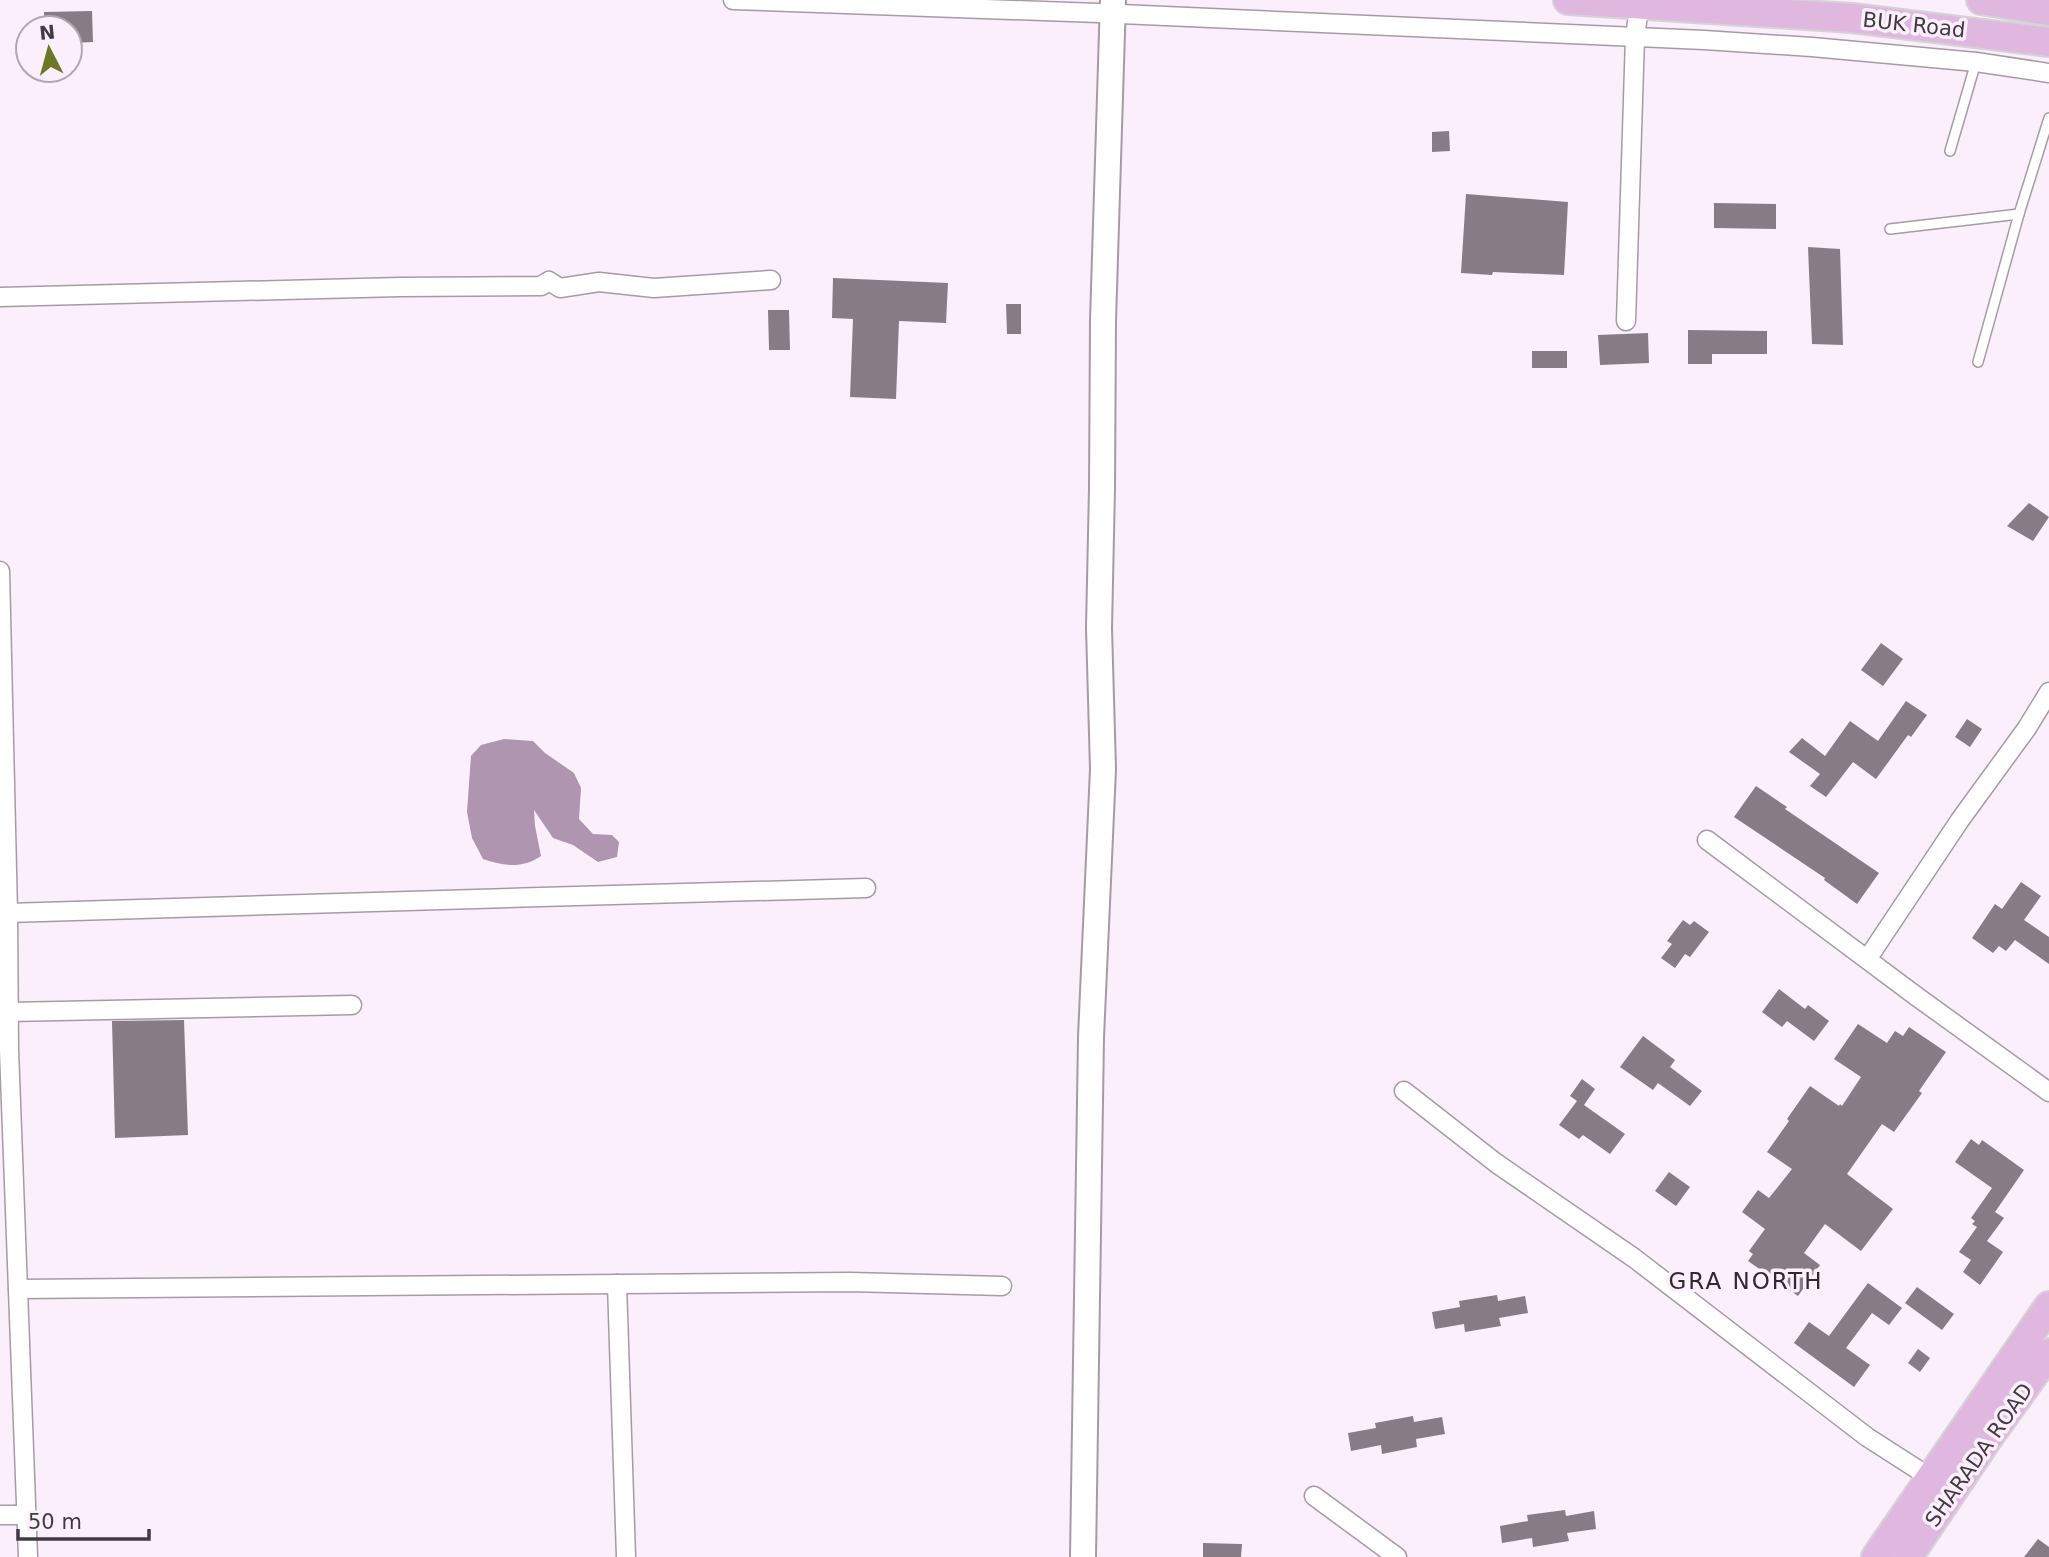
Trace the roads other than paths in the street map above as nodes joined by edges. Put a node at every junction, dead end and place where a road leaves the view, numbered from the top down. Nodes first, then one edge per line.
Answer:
1 (733, 0) edge
2 (1568, 0) edge
3 (1981, 0) edge
4 (1640, 2) edge
5 (1108, 9) edge
6 (2049, 11) edge
7 (1635, 37) junction
8 (2049, 42) edge
9 (1976, 62) junction
10 (2049, 73) edge
11 (2049, 118) edge
12 (1950, 151) dead end
13 (2019, 214) junction
14 (1890, 229) dead end
15 (771, 280) dead end
16 (0, 297) edge
17 (1626, 321) dead end
18 (1978, 362) dead end
19 (0, 571) edge
20 (2049, 692) edge
21 (1707, 839) dead end
22 (866, 888) dead end
23 (8, 913) junction
24 (1868, 958) junction
25 (352, 1005) dead end
26 (9, 1012) junction
27 (1404, 1091) dead end
28 (2049, 1092) edge
29 (617, 1284) junction
30 (1002, 1286) dead end
31 (18, 1289) junction
32 (2049, 1306) edge
33 (2049, 1353) edge
34 (1941, 1485) junction
35 (1314, 1496) dead end
36 (0, 1515) edge
37 (27, 1515) junction
38 (28, 1557) edge
39 (626, 1557) edge
40 (1083, 1557) edge
41 (1397, 1557) edge
42 (1876, 1557) edge
43 (1908, 1557) edge

1 - 5 street
2 - 4 main road, BUK Road
3 - 6 main road, BUK Road
4 - 7 street
4 - 8 main road, BUK Road
5 - 7 street
5 - 40 street
7 - 9 street
7 - 17 street
9 - 10 street
9 - 12 lane
11 - 13 lane
13 - 14 lane
13 - 18 lane
15 - 16 street
19 - 23 street
20 - 24 street
21 - 24 street
22 - 23 street
23 - 26 street
24 - 28 street
25 - 26 street
26 - 31 street
27 - 34 street
29 - 30 street
29 - 31 street
29 - 39 street
31 - 37 street
32 - 34 main road
33 - 34 main road, SHARADA ROAD
34 - 42 main road
34 - 43 main road, SHARADA ROAD
35 - 41 street
36 - 37 street
37 - 38 street

